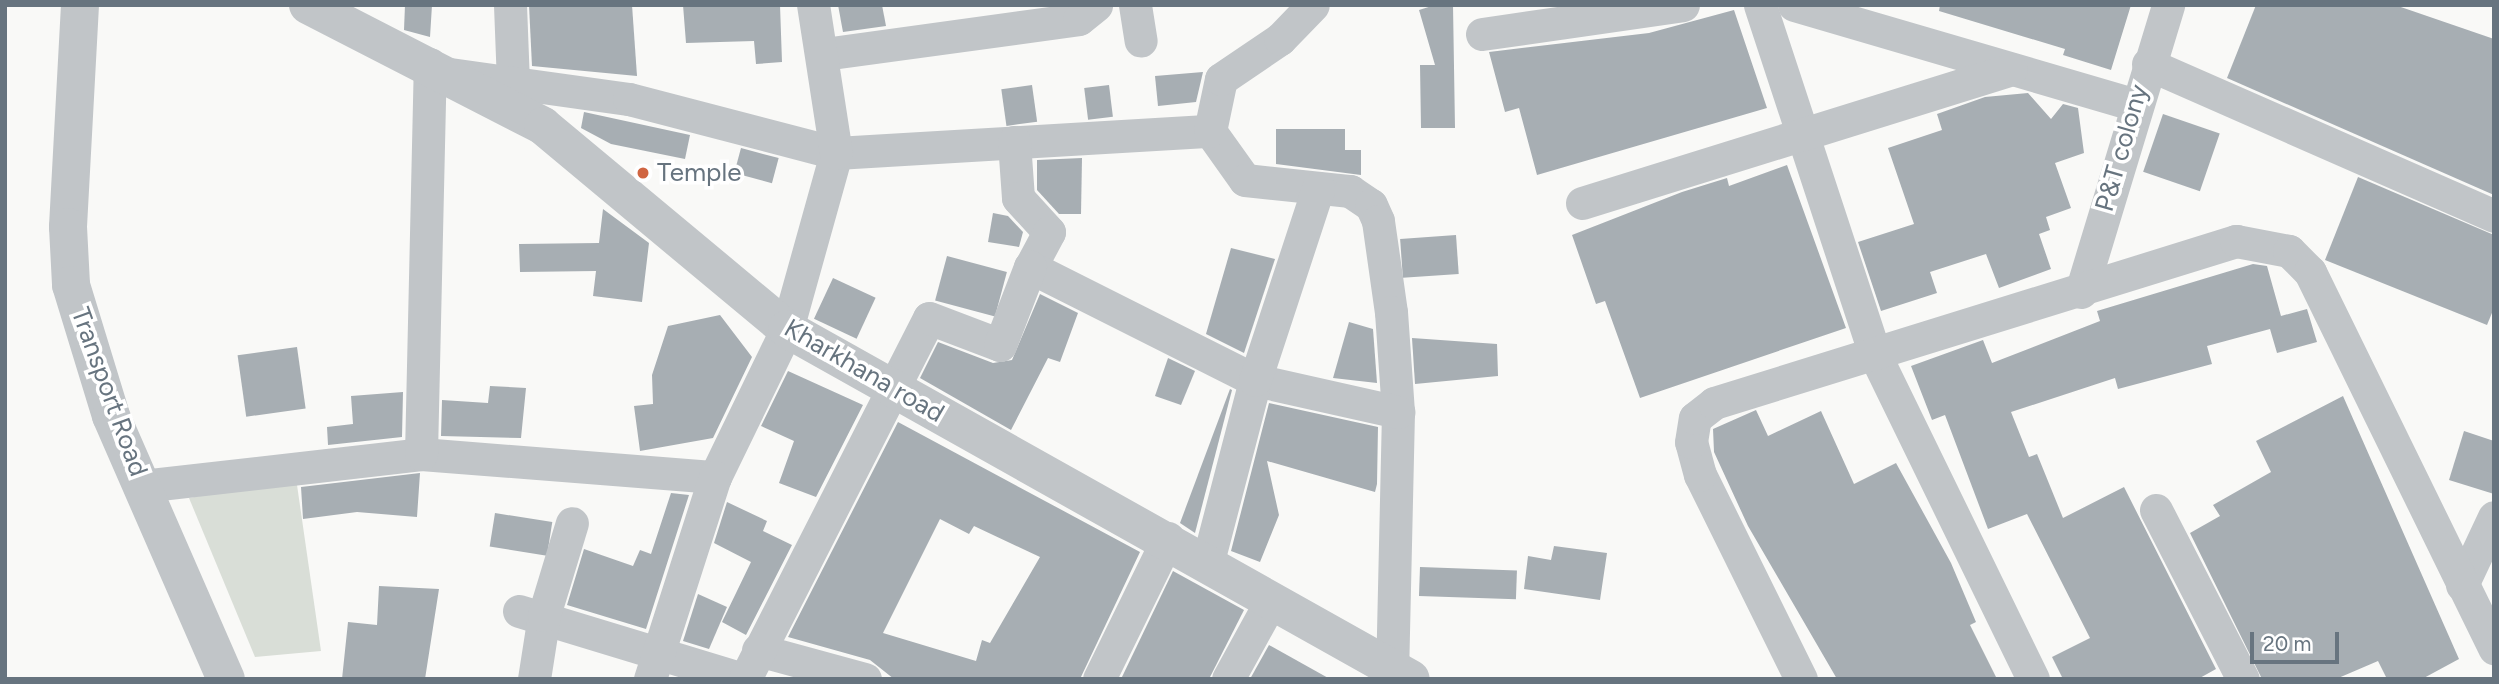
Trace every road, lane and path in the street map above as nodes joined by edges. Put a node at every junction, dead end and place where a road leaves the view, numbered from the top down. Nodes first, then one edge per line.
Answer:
1 (80, 5) edge
2 (308, 5) edge
3 (510, 5) edge
4 (813, 5) edge
5 (1096, 5) edge
6 (1135, 5) edge
7 (1313, 5) edge
8 (1683, 5) edge
9 (1760, 5) edge
10 (1794, 5) edge
11 (2168, 5) edge
12 (1482, 34) dead end
13 (1140, 41) dead end
14 (824, 54) junction
15 (2148, 64) junction
16 (438, 69) junction
17 (2011, 69) junction
18 (513, 82) junction
19 (2133, 104) junction
20 (1803, 130) junction
21 (1210, 131) junction
22 (1014, 142) junction
23 (836, 153) junction
24 (1318, 188) junction
25 (1582, 203) dead end
26 (2494, 216) edge
27 (1030, 267) junction
28 (2081, 292) junction
29 (787, 329) junction
30 (1876, 357) junction
31 (1255, 380) junction
32 (891, 393) junction
33 (1398, 412) junction
34 (421, 454) junction
35 (715, 477) junction
36 (142, 486) junction
37 (2156, 510) dead end
38 (2494, 517) edge
39 (572, 523) dead end
40 (1168, 538) junction
41 (1208, 561) junction
42 (2462, 585) junction
43 (1272, 599) junction
44 (531, 613) junction
45 (2494, 648) edge
46 (655, 664) edge
47 (749, 669) edge
48 (1401, 673) edge
49 (226, 679) edge
50 (534, 679) edge
51 (865, 679) edge
52 (1099, 679) edge
53 (1228, 679) edge
54 (1801, 679) edge
55 (2033, 679) edge
56 (2243, 679) edge

1 - 36 street, Transport Road
2 - 16 street, Kharkhana road
3 - 18 street
4 - 14 street
5 - 14 street
6 - 13 street
7 - 21 street
8 - 12 street
9 - 20 street
10 - 17 street
11 - 15 street, P&T colony
14 - 23 street
15 - 19 street, P&T colony
15 - 26 street
16 - 18 street
16 - 29 street, Kharkhana road
16 - 34 street
17 - 19 street
17 - 20 street
18 - 23 street
19 - 28 street, P&T colony
20 - 25 street
20 - 30 street
21 - 22 street
21 - 24 street
22 - 23 street
22 - 27 street
23 - 29 street
24 - 31 street
24 - 33 street
27 - 31 street
27 - 32 street
28 - 30 street
28 - 42 street
29 - 32 street, Kharkhana road
29 - 35 street
30 - 54 street
30 - 55 street
31 - 33 street
31 - 41 street
32 - 40 street, Kharkhana road
32 - 47 street
33 - 48 street
34 - 35 street
34 - 36 street
35 - 46 street
36 - 49 street, Transport Road
37 - 56 street
38 - 42 street
39 - 44 street
40 - 41 street, Kharkhana road
40 - 52 street
41 - 43 street, Kharkhana road
42 - 45 street
43 - 48 street, Kharkhana road
43 - 53 street
44 - 46 street
44 - 50 street
46 - 47 street
47 - 51 street

